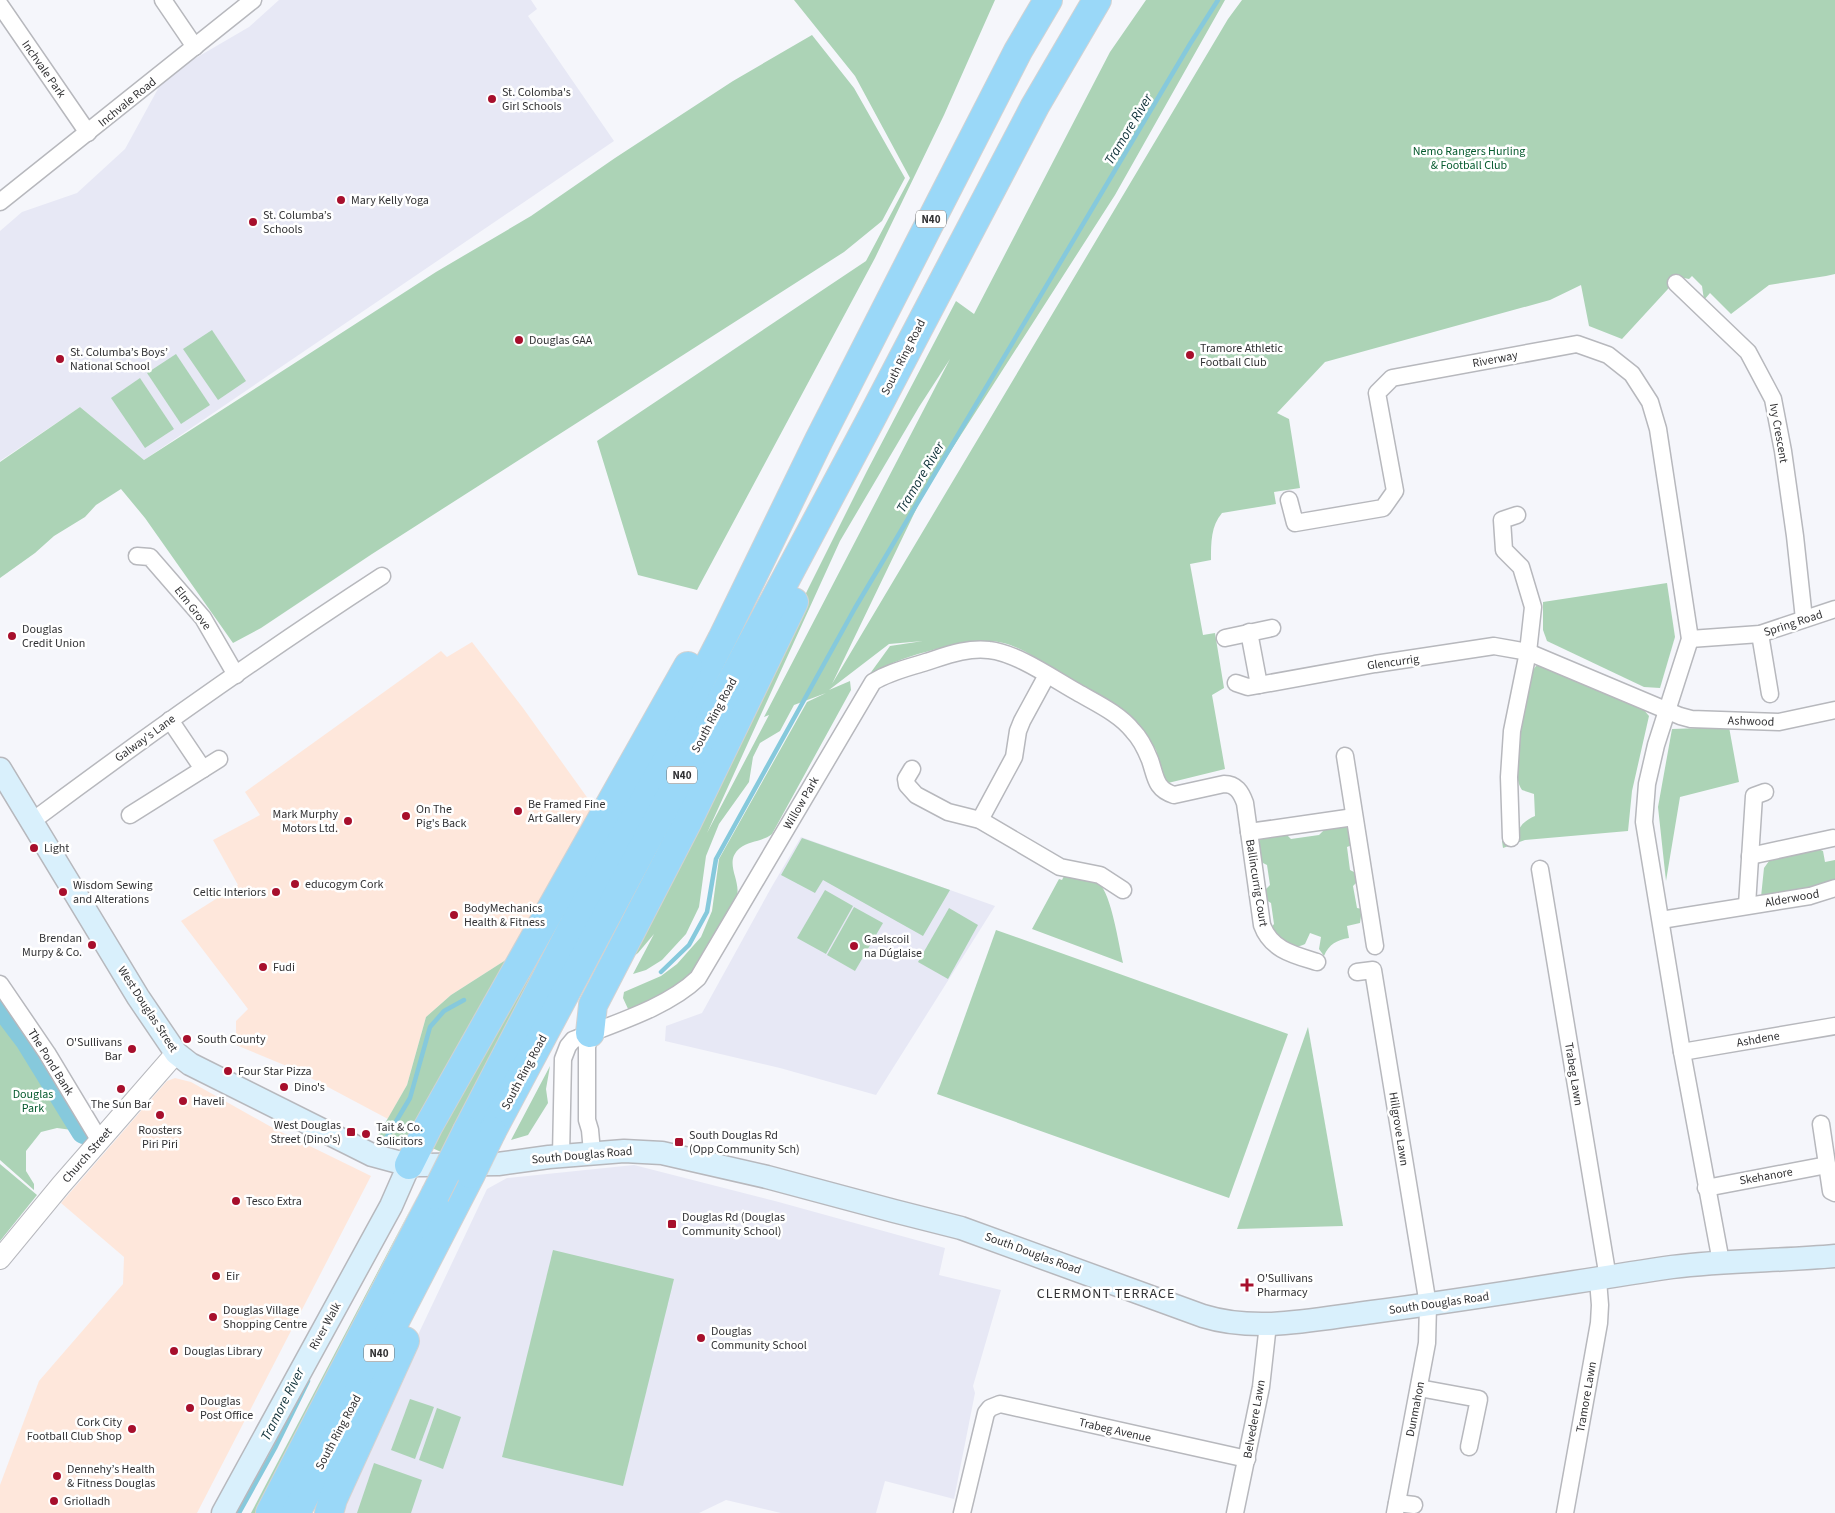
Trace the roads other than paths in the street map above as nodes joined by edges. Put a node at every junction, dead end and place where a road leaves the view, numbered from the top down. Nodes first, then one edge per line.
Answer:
1 (162, 0) edge
2 (253, 0) edge
3 (1048, 0) edge
4 (1097, 0) edge
5 (0, 5) edge
6 (195, 47) junction
7 (88, 133) junction
8 (0, 202) edge
9 (1676, 283) dead end
10 (871, 419) junction
11 (819, 440) junction
12 (1289, 500) dead end
13 (1517, 515) dead end
14 (137, 556) dead end
15 (382, 576) dead end
16 (1835, 609) edge
17 (1804, 619) junction
18 (1272, 628) dead end
19 (1249, 632) junction
20 (1760, 634) junction
21 (1225, 638) dead end
22 (1690, 639) junction
23 (1528, 652) junction
24 (236, 674) junction
25 (1047, 675) junction
26 (1236, 683) dead end
27 (1259, 684) junction
28 (1770, 694) dead end
29 (1835, 710) edge
30 (1667, 711) junction
31 (170, 720) junction
32 (1345, 756) dead end
33 (219, 759) dead end
34 (203, 768) junction
35 (0, 769) edge
36 (912, 769) dead end
37 (1158, 784) joint
38 (1765, 792) dead end
39 (130, 815) dead end
40 (1354, 818) junction
41 (980, 820) junction
42 (31, 822) junction
43 (1249, 832) junction
44 (1511, 838) dead end
45 (1833, 838) dead end
46 (1750, 856) junction
47 (1540, 869) dead end
48 (1835, 888) edge
49 (1123, 890) dead end
50 (1748, 906) junction
51 (1661, 920) junction
52 (1375, 946) dead end
53 (1317, 962) dead end
54 (1357, 972) dead end
55 (0, 984) edge
56 (1835, 1026) edge
57 (590, 1033) junction
58 (1682, 1052) junction
59 (176, 1053) junction
60 (1821, 1124) dead end
61 (479, 1131) junction
62 (100, 1141) junction
63 (592, 1152) junction
64 (561, 1156) junction
65 (409, 1165) junction
66 (1827, 1165) junction
67 (1706, 1188) junction
68 (458, 1189) junction
69 (1835, 1193) edge
70 (1835, 1256) edge
71 (0, 1259) edge
72 (1721, 1262) junction
73 (1603, 1279) junction
74 (1428, 1305) junction
75 (1268, 1324) junction
76 (1419, 1388) junction
77 (1469, 1447) dead end
78 (1247, 1459) junction
79 (1414, 1505) dead end
80 (1396, 1508) edge
81 (223, 1513) edge
82 (270, 1513) edge
83 (296, 1513) edge
84 (329, 1513) edge
85 (962, 1513) edge
86 (1235, 1513) edge
87 (1565, 1513) edge

1 - 6 street
2 - 6 street, Inchvale Road
3 - 11 highway, South Ring Road / N40
4 - 10 highway, South Ring Road / N40
5 - 7 street, Inchvale Park
6 - 7 street, Inchvale Road
7 - 8 street, Inchvale Road
9 - 17 street, Ivy Crescent
10 - 57 highway
10 - 61 highway, South Ring Road / N40
11 - 61 highway, South Ring Road / N40
11 - 65 highway
12 - 22 street, Riverway
13 - 23 street
14 - 24 street, Elm Grove
15 - 24 street, Galway's Lane
16 - 17 street, Spring Road
17 - 20 street, Spring Road
18 - 19 street
19 - 21 street
19 - 27 street
20 - 22 street, Spring Road
20 - 28 street
22 - 30 street
23 - 27 street, Glencurrig
23 - 30 street, Glencurrig
23 - 44 street
24 - 31 street, Galway's Lane
25 - 37 street, Willow Park
25 - 41 street
25 - 57 street, Willow Park
26 - 27 street, Glencurrig
29 - 30 street, Ashwood
30 - 51 street
31 - 34 street
31 - 42 street, Galway's Lane
32 - 40 street
33 - 34 street
34 - 39 street
35 - 42 main road, West Douglas Street
36 - 41 street
37 - 43 street, Ballincurrig Court
38 - 46 street, Alderwood
40 - 43 street, Ballincurrig Court
40 - 52 street
41 - 49 street
42 - 59 main road, West Douglas Street
43 - 53 street, Ballincurrig Court
45 - 46 street
46 - 50 street, Alderwood
47 - 73 street, Trabeg Lawn
48 - 50 street, Alderwood
50 - 51 street, Alderwood
51 - 58 street
54 - 74 street, Hillgrove Lawn
55 - 62 street, The Pond Bank
56 - 58 street, Ashdene
57 - 63 street
57 - 64 street, Willow Park
58 - 67 street
59 - 62 street, Church Street
59 - 65 main road, West Douglas Street
60 - 66 street
61 - 68 highway, South Ring Road / N40, bridge
61 - 68 highway, South Ring Road / N40, bridge
62 - 71 street, Church Street
63 - 64 main road, South Douglas Road
63 - 75 main road, South Douglas Road
64 - 65 main road, South Douglas Road
65 - 81 main road, River Walk
66 - 67 street, Skehanore
66 - 69 street
67 - 72 street
68 - 82 highway, South Ring Road / N40
68 - 83 highway, South Ring Road / N40
68 - 84 highway
70 - 72 main road, South Douglas Road
72 - 73 main road, South Douglas Road
73 - 74 main road, South Douglas Road
73 - 87 street, Tramore Lawn
74 - 75 main road, South Douglas Road
74 - 76 street, Dunmahon
75 - 78 street, Belvedere Lawn
76 - 77 street
76 - 80 street, Dunmahon
78 - 85 street, Trabeg Avenue
78 - 86 street, Belvedere Lawn
79 - 80 street

